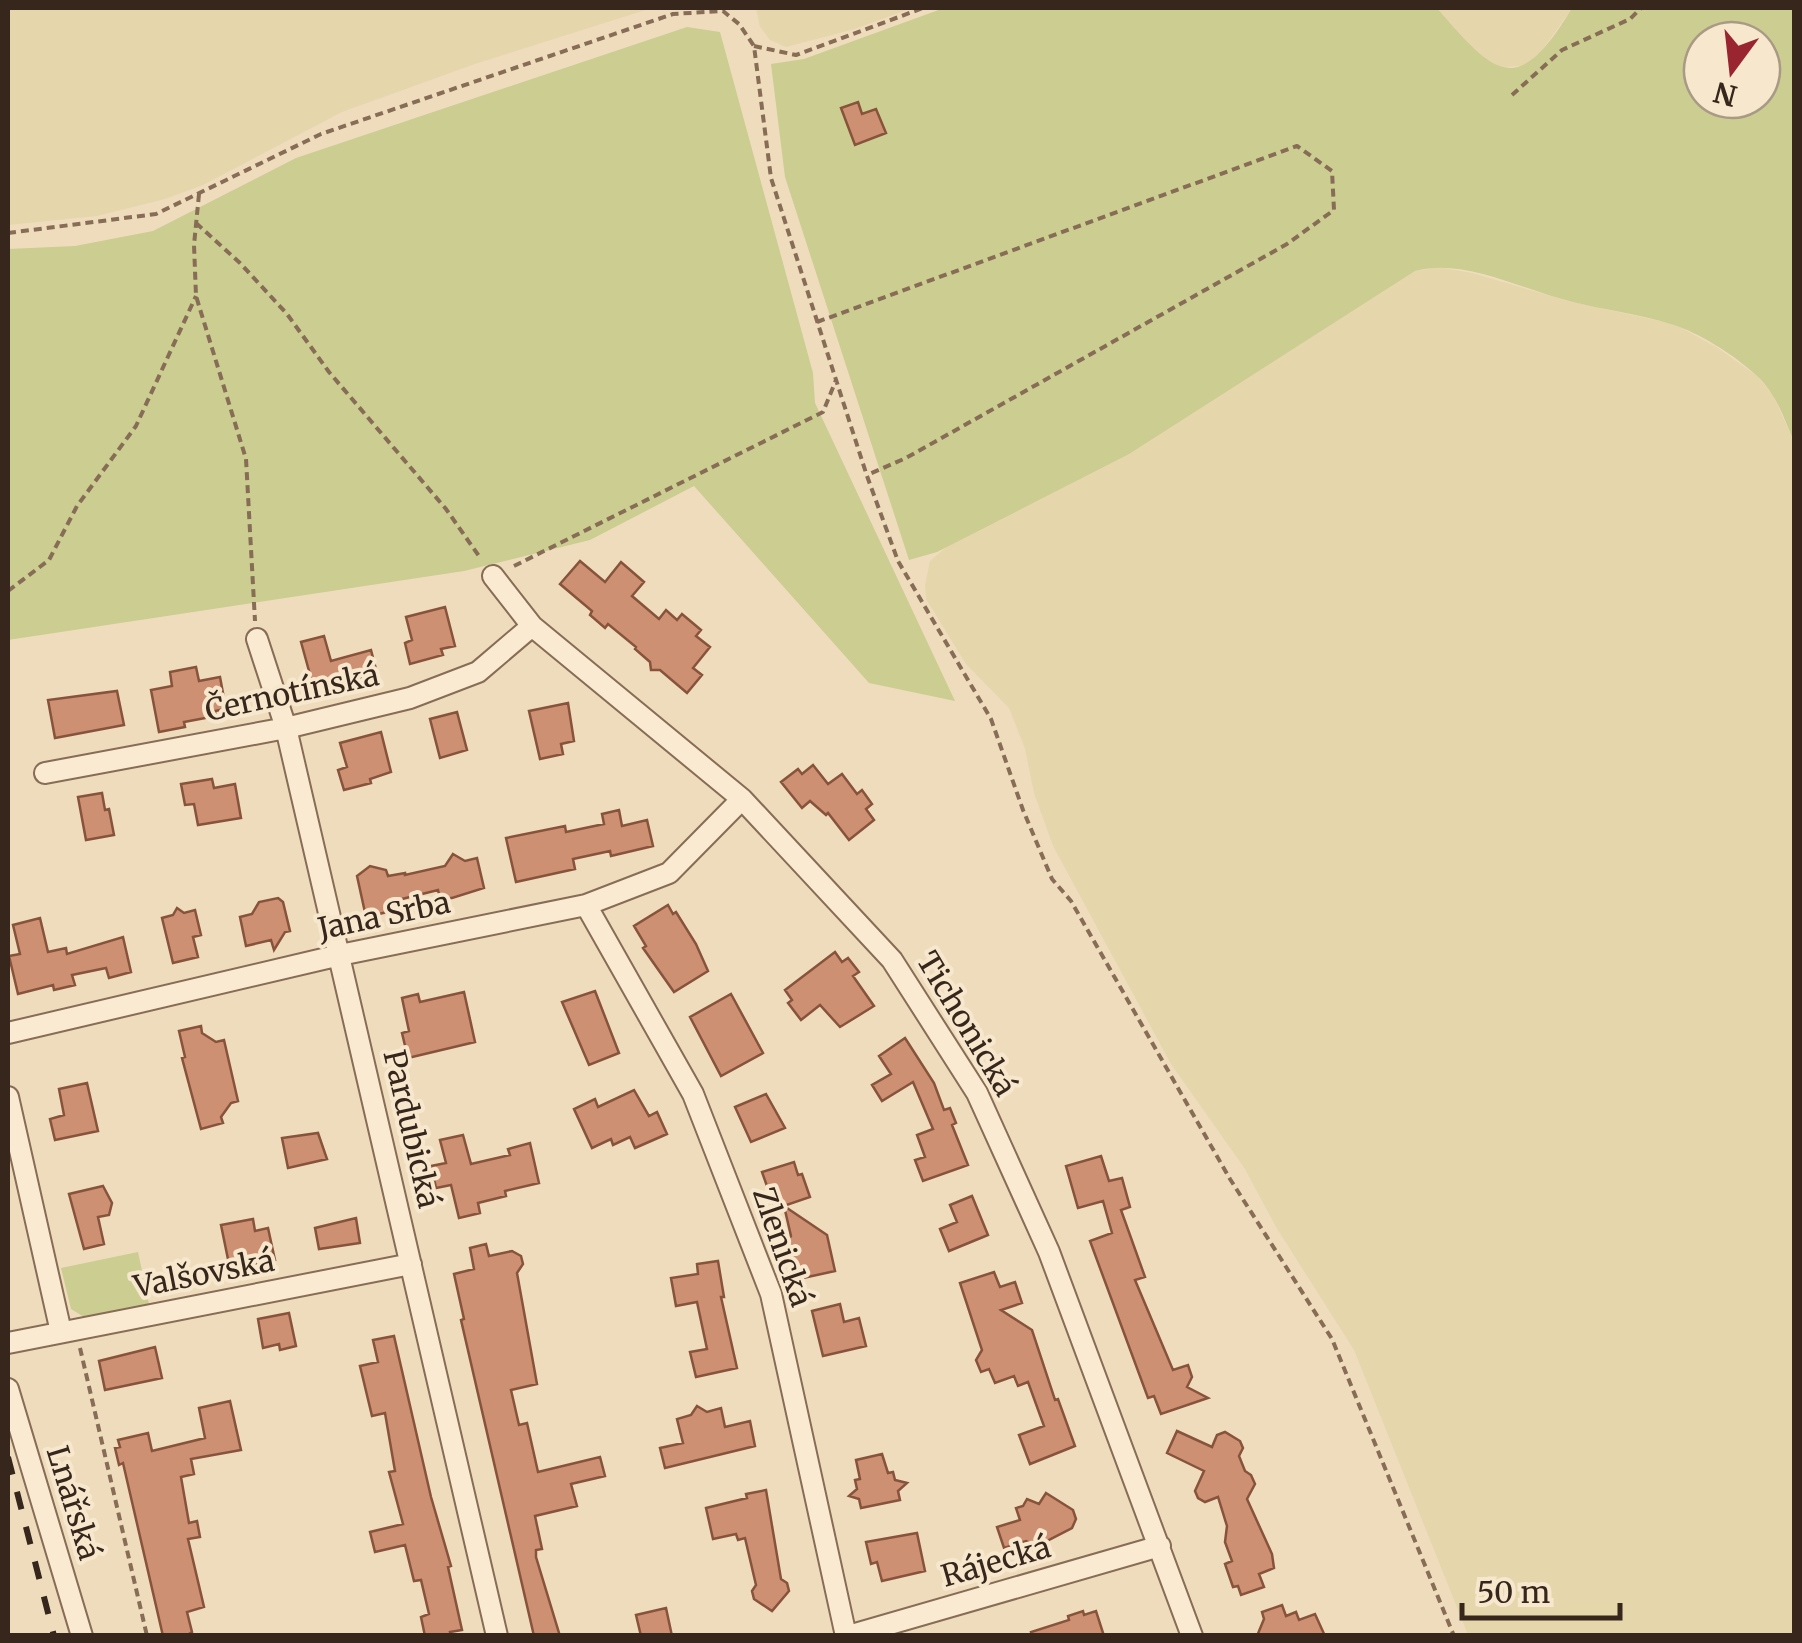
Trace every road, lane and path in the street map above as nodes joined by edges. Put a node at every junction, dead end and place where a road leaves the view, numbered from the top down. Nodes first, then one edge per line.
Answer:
1 (923, 8) edge
2 (1641, 8) edge
3 (723, 10) edge
4 (754, 46) junction
5 (1512, 95) dead end
6 (198, 194) junction
7 (196, 223) junction
8 (8, 233) edge
9 (196, 296) junction
10 (817, 322) junction
11 (836, 380) junction
12 (866, 476) junction
13 (493, 576) junction
14 (8, 591) edge
15 (532, 626) junction
16 (258, 639) joint
17 (286, 728) junction
18 (44, 773) dead end
19 (742, 798) junction
20 (586, 905) junction
21 (340, 954) junction
22 (8, 1033) edge
23 (8, 1097) edge
24 (411, 1264) junction
25 (68, 1330) junction
26 (8, 1343) edge
27 (8, 1388) edge
28 (1160, 1546) junction
29 (82, 1636) edge
30 (148, 1636) edge
31 (498, 1636) edge
32 (847, 1636) edge
33 (1192, 1636) edge
34 (1454, 1636) edge

1 - 4 path
2 - 5 path
3 - 4 path
3 - 6 path
4 - 10 path
6 - 7 path
6 - 8 path
7 - 9 path
7 - 13 path
9 - 14 path
9 - 16 path
10 - 11 path
10 - 12 path
11 - 12 path
11 - 13 path
12 - 34 path
13 - 15 street, Tichonická
15 - 17 street, Černotínská
15 - 19 street, Tichonická
16 - 17 street, Pardubická
17 - 18 street, Černotínská
17 - 21 street, Pardubická
19 - 20 street, Jana Srba
19 - 28 street, Tichonická
20 - 21 street, Jana Srba
20 - 32 street, Zlenická
21 - 22 street, Jana Srba
21 - 24 street, Pardubická
23 - 25 street
24 - 25 street, Valšovská
24 - 31 street, Pardubická
25 - 26 street, Valšovská
25 - 30 path
27 - 29 street, Lnářská
28 - 32 street, Rájecká
28 - 33 street, Tichonická

